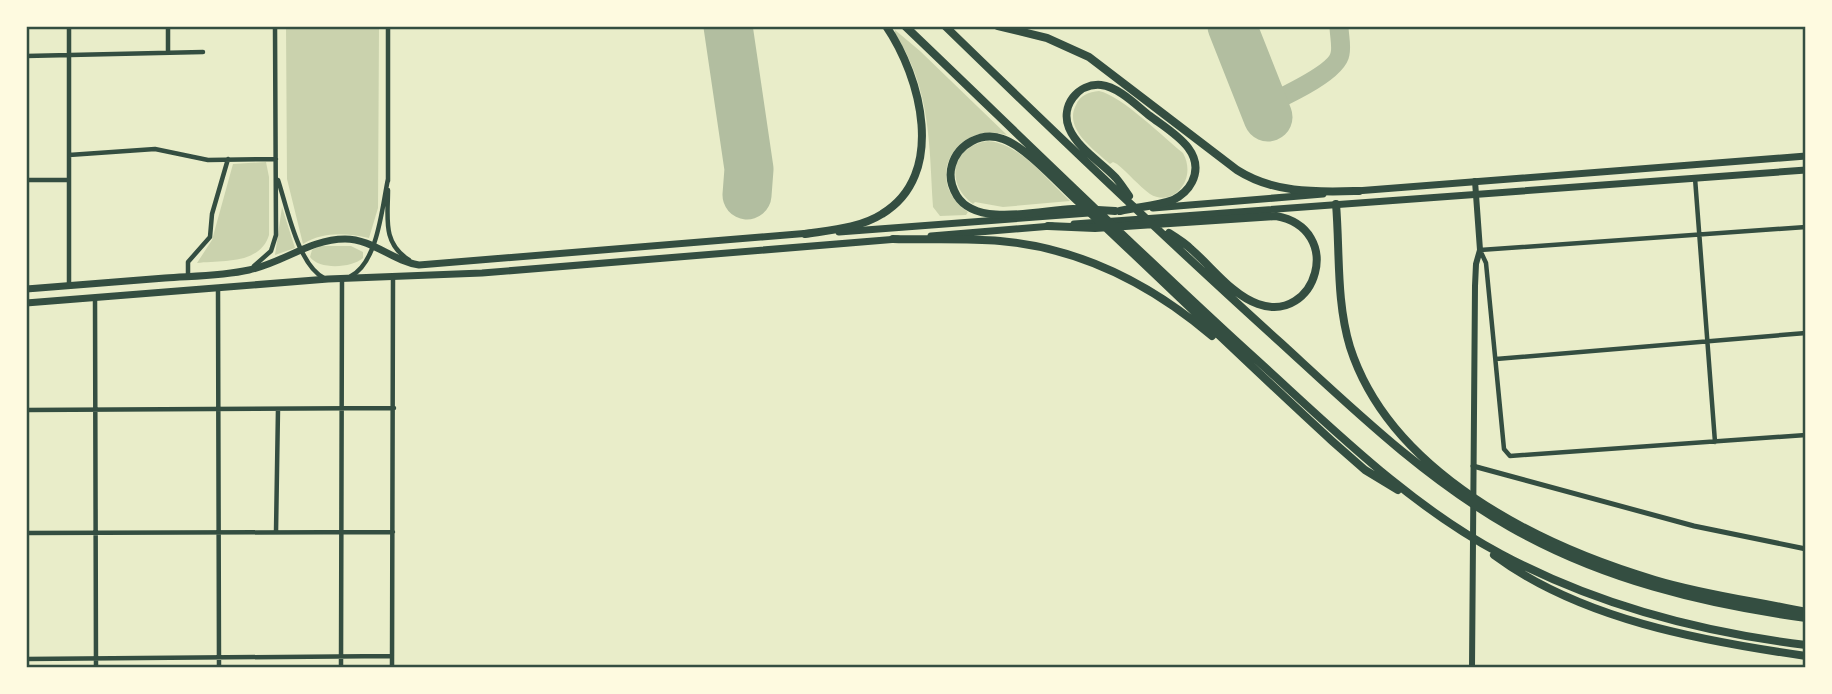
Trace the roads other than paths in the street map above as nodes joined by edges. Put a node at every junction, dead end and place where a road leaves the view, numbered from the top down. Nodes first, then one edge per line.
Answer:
1 (69, 26) edge
2 (168, 26) edge
3 (275, 26) edge
4 (388, 26) edge
5 (886, 26) edge
6 (905, 26) edge
7 (945, 26) edge
8 (998, 26) edge
9 (204, 52) dead end
10 (169, 53) junction
11 (26, 55) edge
12 (69, 55) junction
13 (69, 155) junction
14 (1806, 156) edge
15 (228, 159) junction
16 (276, 159) junction
17 (1806, 170) edge
18 (276, 176) junction
19 (1695, 178) junction
20 (387, 179) junction
21 (26, 180) edge
22 (69, 180) junction
23 (1475, 181) junction
24 (1359, 191) junction
25 (1476, 194) junction
26 (1336, 204) junction
27 (1161, 205) junction
28 (1076, 211) junction
29 (1142, 214) junction
30 (1176, 219) junction
31 (1048, 226) joint
32 (1806, 227) edge
33 (805, 234) junction
34 (1699, 235) junction
35 (893, 239) junction
36 (374, 245) junction
37 (660, 245) junction
38 (302, 249) junction
39 (1480, 250) junction
40 (662, 259) junction
41 (419, 265) junction
42 (248, 270) junction
43 (393, 276) junction
44 (188, 277) junction
45 (328, 279) junction
46 (342, 279) junction
47 (69, 286) junction
48 (26, 289) edge
49 (218, 289) junction
50 (95, 297) junction
51 (26, 303) edge
52 (1806, 333) edge
53 (1707, 341) junction
54 (1496, 359) junction
55 (1269, 383) junction
56 (343, 408) junction
57 (394, 408) junction
58 (219, 409) junction
59 (278, 409) junction
60 (26, 410) edge
61 (96, 410) junction
62 (1806, 435) edge
63 (1715, 442) junction
64 (1473, 466) junction
65 (1436, 514) junction
66 (1458, 528) junction
67 (276, 532) junction
68 (341, 532) junction
69 (393, 532) junction
70 (26, 533) edge
71 (96, 533) junction
72 (219, 533) junction
73 (1806, 549) edge
74 (1806, 611) edge
75 (1806, 618) edge
76 (1806, 645) edge
77 (341, 656) junction
78 (392, 656) junction
79 (1806, 656) edge
80 (219, 657) junction
81 (96, 658) junction
82 (26, 659) edge
83 (96, 668) edge
84 (219, 668) edge
85 (341, 668) edge
86 (392, 668) edge
87 (1472, 668) edge

1 - 12 street
2 - 10 street
3 - 16 street
4 - 20 street
5 - 33 highway
6 - 65 highway
7 - 29 highway
8 - 24 highway
9 - 10 street
10 - 12 street
11 - 12 street
12 - 13 street
13 - 15 street
13 - 22 street
14 - 23 main road
15 - 16 street
15 - 44 street
16 - 18 street
17 - 19 main road
18 - 38 street
18 - 42 street
19 - 25 main road
19 - 34 street
20 - 36 street
20 - 41 street
21 - 22 street
22 - 47 street
23 - 24 main road
23 - 25 main road
24 - 27 main road
25 - 26 main road
25 - 39 main road
26 - 30 main road
26 - 74 highway
27 - 28 highway
27 - 29 highway
28 - 33 main road
28 - 55 highway
29 - 30 highway
29 - 75 highway
30 - 31 highway
31 - 35 main road
32 - 34 street
33 - 37 main road
34 - 39 street
34 - 53 street
35 - 40 main road
35 - 55 highway
36 - 38 main road
36 - 41 main road
36 - 46 street
37 - 40 main road
37 - 41 main road
38 - 42 main road
38 - 45 street
39 - 54 street
39 - 64 main road
40 - 43 main road
42 - 44 main road
43 - 46 main road
43 - 57 street
44 - 47 main road
45 - 46 main road
45 - 49 main road
46 - 56 street
47 - 48 main road
49 - 50 main road
49 - 58 street
50 - 51 main road
50 - 61 street
52 - 53 street
53 - 54 street
53 - 63 street
54 - 63 street
55 - 65 highway
56 - 57 street
56 - 59 street
56 - 68 street
57 - 69 street
58 - 59 street
58 - 61 street
58 - 72 street
59 - 67 street
60 - 61 street
61 - 71 street
62 - 63 street
64 - 73 street
64 - 87 main road
65 - 66 highway
66 - 76 highway
66 - 79 highway
67 - 68 street
67 - 72 street
68 - 69 street
68 - 77 street
69 - 78 street
70 - 71 street
71 - 72 street
71 - 81 street
72 - 80 street
77 - 78 street
77 - 80 street
77 - 85 street
78 - 86 street
80 - 81 street
80 - 84 street
81 - 82 street
81 - 83 street

